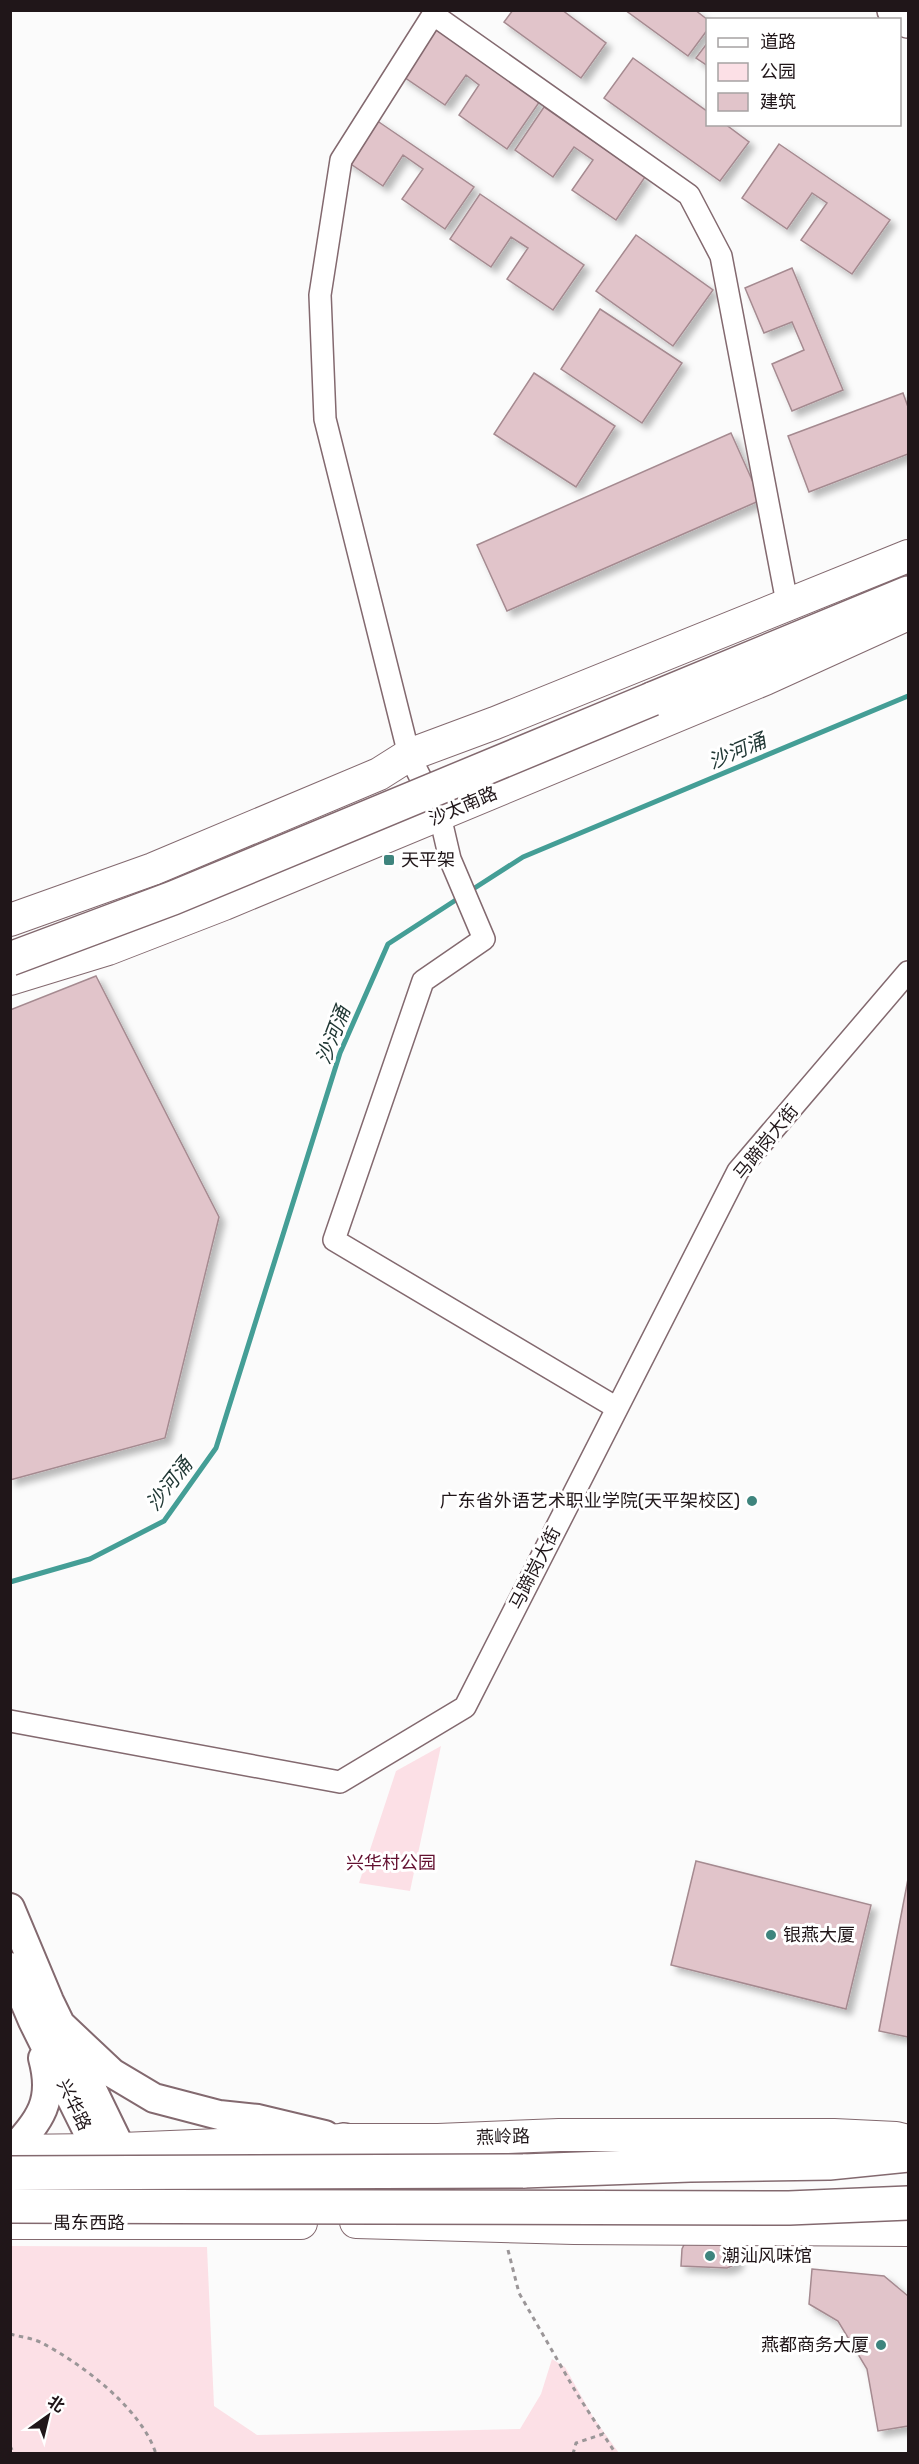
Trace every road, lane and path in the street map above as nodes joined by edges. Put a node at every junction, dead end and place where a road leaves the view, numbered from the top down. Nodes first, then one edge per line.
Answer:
1 (894, 10) edge
2 (435, 13) edge
3 (909, 21) edge
4 (909, 556) edge
5 (785, 592) dead end
6 (909, 593) edge
7 (909, 614) edge
8 (409, 755) junction
9 (440, 816) junction
10 (10, 920) edge
11 (10, 958) edge
12 (909, 972) edge
13 (10, 979) edge
14 (617, 1408) junction
15 (10, 1720) edge
16 (10, 1908) edge
17 (10, 1967) edge
18 (46, 2023) junction
19 (344, 2140) junction
20 (909, 2141) edge
21 (909, 2155) edge
22 (11, 2158) edge
23 (111, 2158) junction
24 (10, 2187) edge
25 (909, 2203) edge
26 (10, 2206) edge
27 (360, 2222) junction
28 (10, 2223) edge
29 (168, 2224) junction
30 (505, 2226) junction
31 (909, 2230) edge
32 (10, 2334) edge
33 (603, 2433) junction
34 (10, 2446) edge
35 (14, 2454) edge
36 (156, 2454) edge
37 (573, 2454) edge
38 (616, 2454) edge

1 - 3 highway
2 - 5 street
2 - 8 street
4 - 8 main road
6 - 11 highway, bridge
7 - 9 main road, 沙太南路
8 - 9 street
8 - 10 main road
9 - 13 main road, 沙太南路
9 - 14 street
12 - 14 street, 马蹄岗大街
14 - 15 street, 马蹄岗大街
16 - 18 main road, 兴华路
17 - 18 main road, 兴华路
18 - 19 main road
18 - 22 main road
18 - 23 main road, 兴华路
19 - 20 main road, 燕岭路
19 - 23 main road, 燕岭路
19 - 27 highway
21 - 22 highway, 燕岭路, bridge
22 - 23 main road
23 - 24 main road
23 - 29 main road, 兴华路
25 - 26 highway, bridge
27 - 29 main road
27 - 30 main road
28 - 29 main road, 禺东西路
30 - 31 main road
30 - 33 path
32 - 36 path
33 - 37 path
33 - 38 path
34 - 35 path

